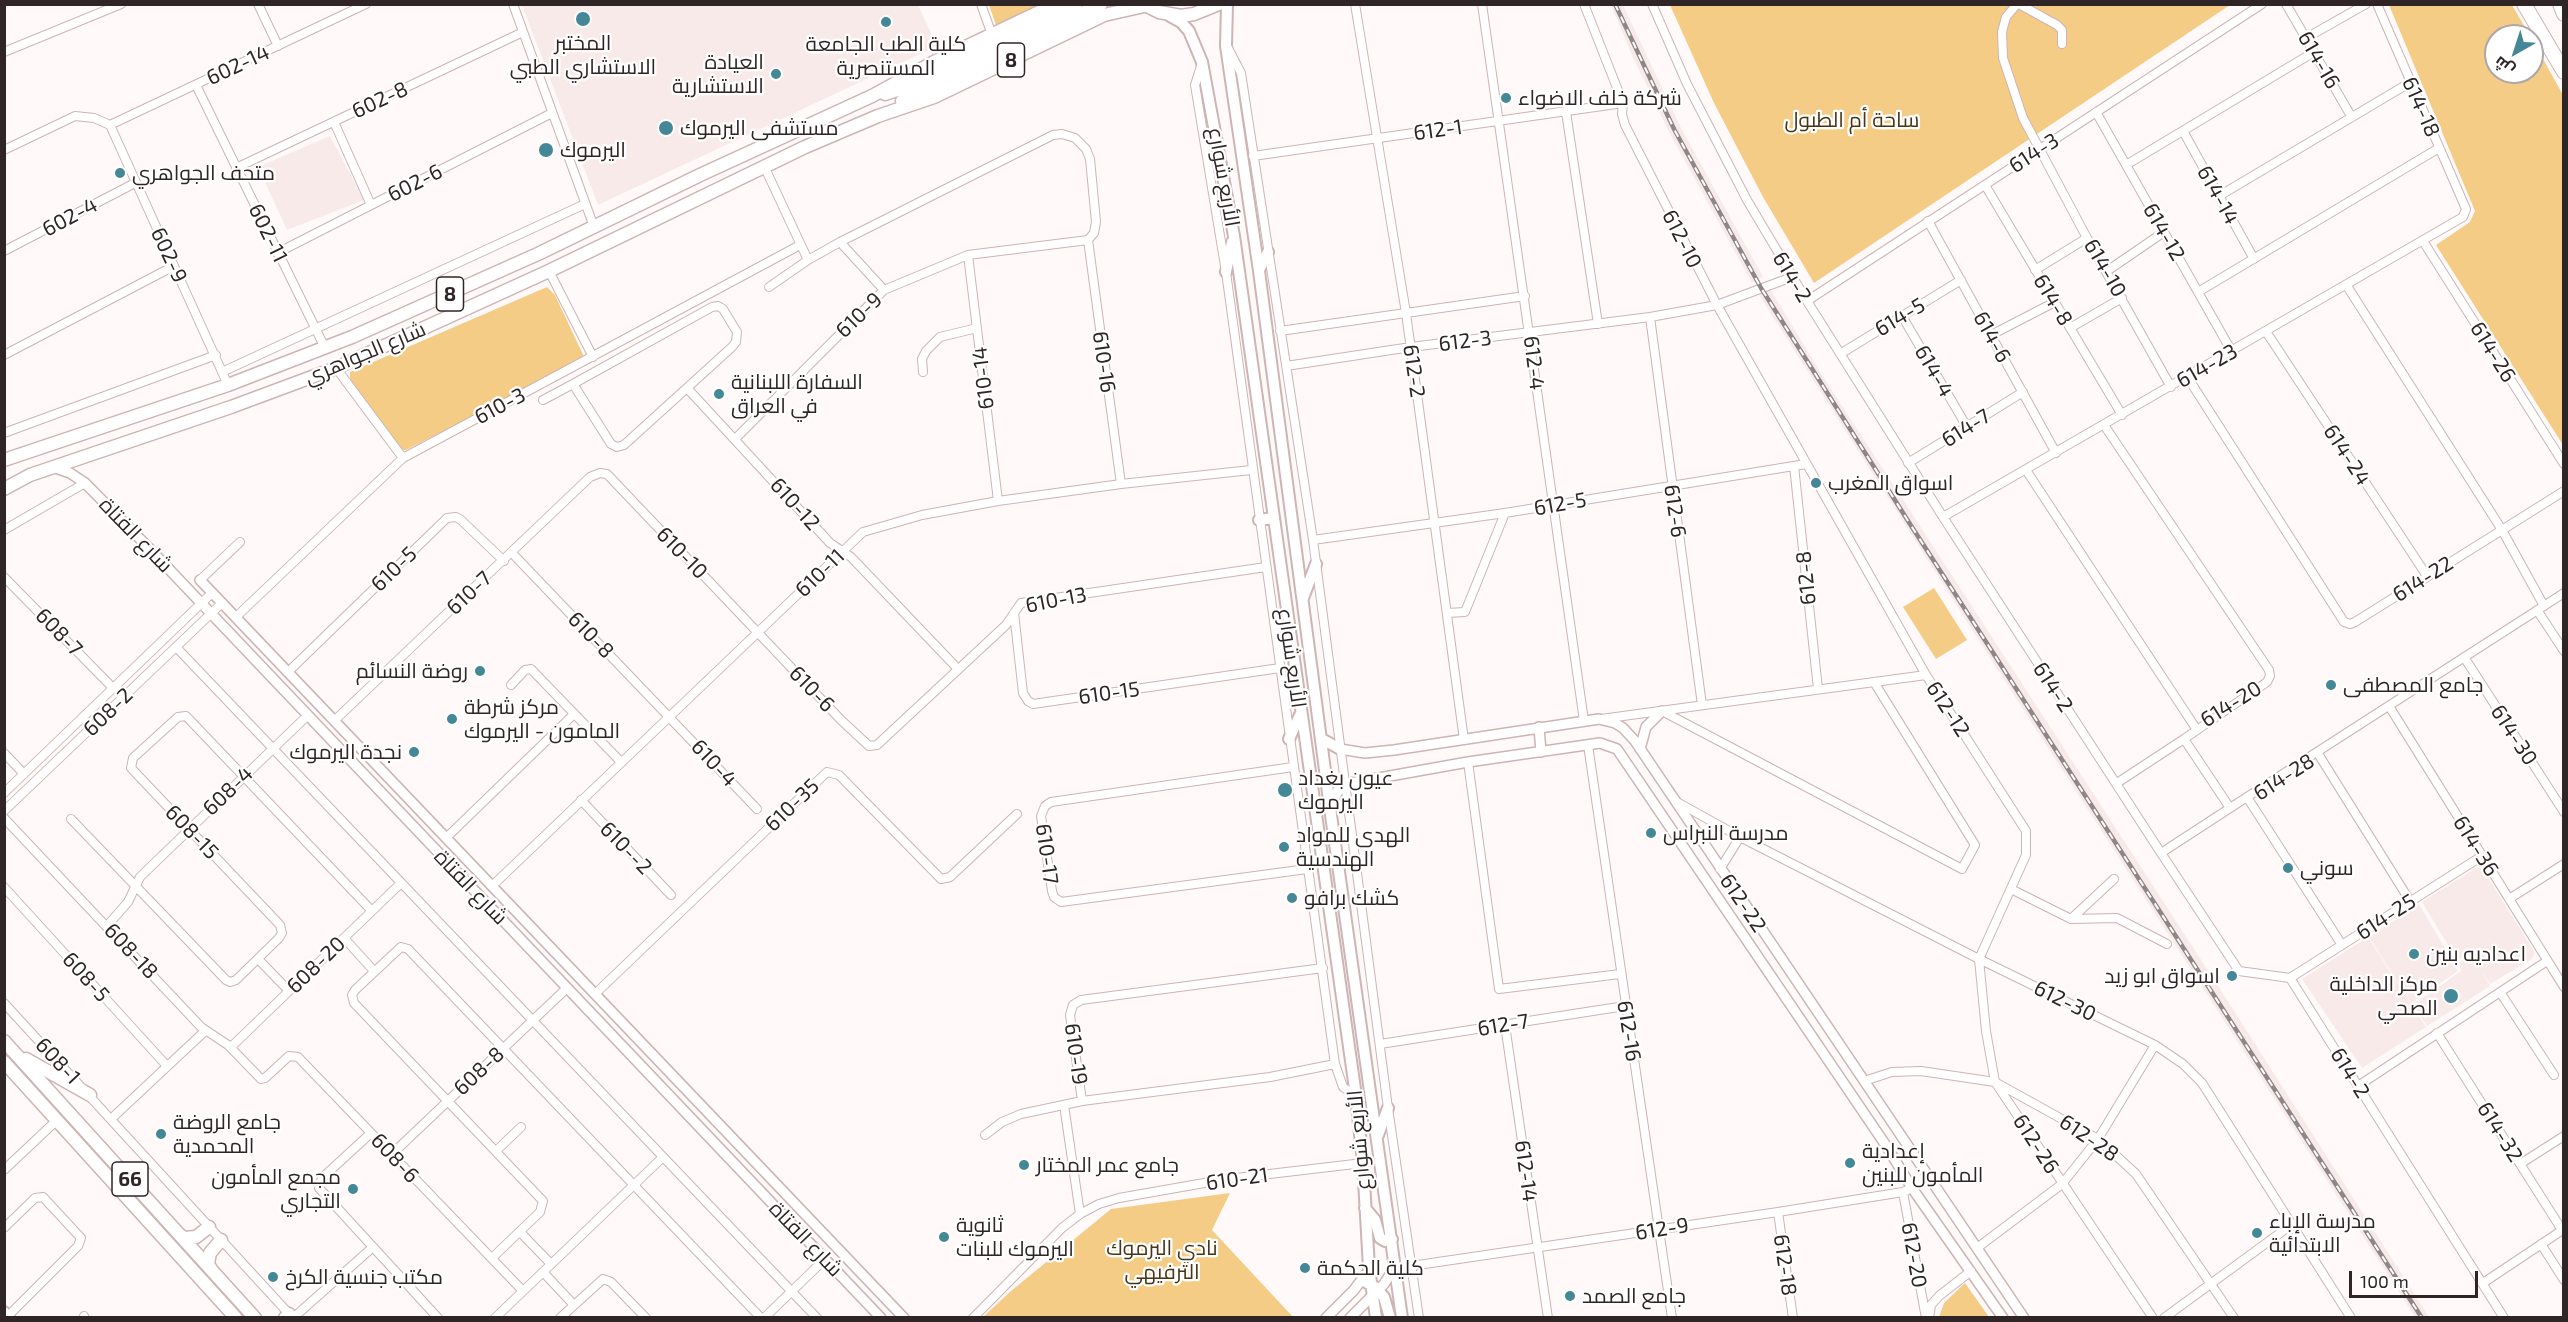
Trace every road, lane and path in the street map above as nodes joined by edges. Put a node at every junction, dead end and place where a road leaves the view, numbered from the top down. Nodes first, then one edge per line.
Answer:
1 (121, 4) edge
2 (258, 4) edge
3 (513, 4) edge
4 (981, 4) edge
5 (1056, 4) edge
6 (1076, 4) edge
7 (1101, 4) edge
8 (1219, 4) edge
9 (1227, 4) edge
10 (1355, 4) edge
11 (1482, 4) edge
12 (1584, 4) edge
13 (1652, 4) edge
14 (2018, 4) edge
15 (2262, 4) edge
16 (2286, 4) edge
17 (2366, 4) edge
18 (2378, 4) edge
19 (2524, 4) edge
20 (2560, 4) edge
21 (366, 5) edge
22 (1144, 5) edge
23 (1167, 14) junction
24 (2564, 14) edge
25 (523, 32) junction
26 (992, 35) junction
27 (2306, 38) junction
28 (2062, 45) dead end
29 (278, 46) junction
30 (1226, 46) junction
31 (4, 52) edge
32 (2314, 52) junction
33 (1202, 62) junction
34 (2564, 72) edge
35 (935, 80) junction
36 (2410, 82) junction
37 (196, 85) junction
38 (872, 96) junction
39 (1623, 103) junction
40 (1566, 112) junction
41 (2096, 112) junction
42 (552, 113) junction
43 (878, 116) junction
44 (2351, 117) junction
45 (1499, 121) junction
46 (334, 122) junction
47 (110, 125) junction
48 (2183, 131) junction
49 (1378, 139) junction
50 (2439, 148) junction
51 (4, 150) edge
52 (2039, 150) junction
53 (1253, 156) junction
54 (2126, 165) junction
55 (764, 166) junction
56 (236, 168) junction
57 (135, 183) junction
58 (1984, 185) junction
59 (2219, 196) junction
60 (585, 204) junction
61 (371, 205) junction
62 (2466, 209) joint
63 (1928, 221) junction
64 (594, 227) junction
65 (2164, 232) junction
66 (1234, 236) junction
67 (2087, 238) junction
68 (1088, 240) junction
69 (2423, 241) junction
70 (840, 242) junction
71 (800, 245) junction
72 (4, 251) edge
73 (1268, 252) junction
74 (278, 253) junction
75 (968, 255) junction
76 (2254, 259) junction
77 (808, 260) junction
78 (174, 266) junction
79 (2036, 270) junction
80 (549, 271) junction
81 (1259, 271) junction
82 (2107, 271) junction
83 (1226, 272) junction
84 (1792, 277) junction
85 (1961, 280) junction
86 (2347, 286) junction
87 (769, 287) dead end
88 (884, 290) junction
89 (2198, 292) junction
90 (1525, 296) junction
91 (2122, 298) junction
92 (1807, 301) junction
93 (2055, 302) junction
94 (1716, 305) junction
95 (1406, 313) junction
96 (1902, 316) junction
97 (1650, 317) junction
98 (1598, 324) junction
99 (316, 328) junction
100 (977, 328) junction
101 (2070, 328) junction
102 (1280, 331) junction
103 (1530, 333) junction
104 (2267, 333) junction
105 (1991, 335) junction
106 (1411, 347) junction
107 (325, 348) junction
108 (2232, 352) junction
109 (1840, 354) junction
110 (4, 355) edge
111 (216, 355) junction
112 (593, 357) junction
113 (1286, 366) junction
114 (336, 368) junction
115 (222, 372) junction
116 (923, 372) dead end
117 (2188, 378) junction
118 (573, 384) junction
119 (228, 385) junction
120 (2171, 387) junction
121 (687, 388) junction
122 (2023, 393) junction
123 (543, 400) dead end
124 (2122, 415) junction
125 (2104, 425) junction
126 (1967, 427) junction
127 (4, 432) edge
128 (735, 439) junction
129 (2056, 453) junction
130 (403, 458) junction
131 (8, 460) edge
132 (1908, 463) junction
133 (1806, 464) junction
134 (2564, 464) edge
135 (1794, 466) junction
136 (53, 467) junction
137 (1251, 470) junction
138 (2026, 470) junction
139 (607, 474) joint
140 (30, 475) junction
141 (85, 483) junction
142 (4, 484) edge
143 (1121, 484) junction
144 (1671, 485) junction
145 (4, 489) edge
146 (2564, 491) edge
147 (998, 501) junction
148 (1552, 505) junction
149 (1505, 513) junction
150 (1273, 518) junction
151 (1943, 518) junction
152 (1259, 520) junction
153 (1435, 522) junction
154 (4, 530) edge
155 (2502, 530) junction
156 (1313, 540) junction
157 (240, 542) dead end
158 (843, 552) junction
159 (512, 553) junction
160 (504, 561) junction
161 (1316, 564) junction
162 (1266, 567) junction
163 (4, 576) edge
164 (2427, 576) junction
165 (200, 580) joint
166 (212, 593) junction
167 (2564, 593) edge
168 (1303, 599) junction
169 (222, 603) junction
170 (202, 604) junction
171 (2540, 608) junction
172 (211, 613) junction
173 (1014, 613) junction
174 (1447, 613) junction
175 (236, 617) junction
176 (758, 633) junction
177 (176, 647) junction
178 (1309, 647) junction
179 (1292, 648) junction
180 (2564, 651) edge
181 (2464, 657) junction
182 (957, 668) junction
183 (1280, 668) junction
184 (288, 672) junction
185 (1294, 672) junction
186 (1312, 673) junction
187 (1926, 675) junction
188 (1874, 682) junction
189 (511, 685) dead end
190 (113, 688) junction
191 (1818, 689) junction
192 (1702, 705) junction
193 (2389, 705) junction
194 (1662, 711) junction
195 (308, 715) junction
196 (573, 715) junction
197 (1300, 715) junction
198 (670, 716) junction
199 (1599, 719) junction
200 (334, 721) junction
201 (1584, 721) junction
202 (1539, 727) junction
203 (2197, 730) junction
204 (1322, 739) junction
205 (2184, 739) junction
206 (1289, 740) junction
207 (1464, 740) junction
208 (867, 745) joint
209 (1588, 745) junction
210 (273, 749) junction
211 (1340, 749) junction
212 (1640, 749) junction
213 (1541, 752) junction
214 (2317, 752) junction
215 (4, 753) edge
216 (621, 762) junction
217 (1468, 762) junction
218 (1293, 767) junction
219 (24, 774) junction
220 (244, 776) junction
221 (2117, 783) junction
222 (1346, 784) junction
223 (4, 792) edge
224 (2247, 797) junction
225 (581, 800) junction
226 (1674, 800) junction
227 (1330, 808) junction
228 (2230, 808) junction
229 (757, 809) dead end
230 (4, 811) edge
231 (421, 812) junction
232 (2564, 812) edge
233 (1017, 814) dead end
234 (4, 818) edge
235 (71, 819) dead end
236 (410, 822) junction
237 (189, 829) junction
238 (1740, 837) junction
239 (446, 838) junction
240 (2160, 853) junction
241 (2482, 855) junction
242 (2564, 864) edge
243 (1307, 868) junction
244 (1720, 869) junction
245 (2114, 879) dead end
246 (401, 883) junction
247 (135, 886) junction
248 (492, 886) junction
249 (4, 887) edge
250 (2011, 889) junction
251 (671, 895) dead end
252 (2509, 899) junction
253 (2410, 901) junction
254 (372, 911) junction
255 (2071, 919) junction
256 (107, 926) junction
257 (344, 938) junction
258 (2167, 944) dead end
259 (2342, 945) junction
260 (258, 959) junction
261 (1979, 959) junction
262 (2547, 960) junction
263 (1323, 968) junction
264 (374, 971) junction
265 (1620, 974) junction
266 (2290, 978) junction
267 (2564, 987) edge
268 (567, 988) junction
269 (289, 991) junction
270 (2500, 992) junction
271 (595, 994) junction
272 (4, 1003) edge
273 (1625, 1006) junction
274 (533, 1020) junction
275 (1505, 1025) junction
276 (205, 1030) junction
277 (2437, 1033) junction
278 (1380, 1044) junction
279 (7, 1045) edge
280 (2155, 1045) junction
281 (231, 1047) junction
282 (503, 1048) junction
283 (4, 1062) edge
284 (1335, 1064) junction
285 (167, 1066) junction
286 (666, 1068) junction
287 (2553, 1075) dead end
288 (262, 1079) joint
289 (654, 1079) junction
290 (1864, 1081) junction
291 (1995, 1082) junction
292 (2358, 1086) junction
293 (90, 1095) junction
294 (1356, 1096) junction
295 (448, 1101) junction
296 (1082, 1101) junction
297 (1064, 1105) junction
298 (1388, 1108) junction
299 (111, 1119) junction
300 (57, 1120) junction
301 (521, 1127) dead end
302 (371, 1133) junction
303 (985, 1134) dead end
304 (1378, 1135) junction
305 (2564, 1136) edge
306 (1901, 1137) junction
307 (2098, 1139) junction
308 (1887, 1147) junction
309 (496, 1151) junction
310 (391, 1155) junction
311 (663, 1157) junction
312 (1363, 1163) junction
313 (2520, 1164) junction
314 (4, 1170) edge
315 (2062, 1184) junction
316 (634, 1185) junction
317 (1912, 1188) junction
318 (1903, 1192) junction
319 (1365, 1208) junction
320 (1778, 1212) junction
321 (1080, 1214) junction
322 (2291, 1225) junction
323 (4, 1227) edge
324 (209, 1227) junction
325 (1659, 1229) junction
326 (2563, 1230) edge
327 (520, 1232) junction
328 (180, 1235) junction
329 (1392, 1239) junction
330 (221, 1240) junction
331 (2541, 1244) junction
332 (373, 1247) junction
333 (1977, 1248) junction
334 (1538, 1249) junction
335 (492, 1258) junction
336 (825, 1259) junction
337 (550, 1264) junction
338 (1395, 1266) junction
339 (1411, 1266) junction
340 (211, 1269) junction
341 (1971, 1271) junction
342 (543, 1272) junction
343 (2564, 1280) edge
344 (2211, 1283) junction
345 (2482, 1283) junction
346 (1371, 1288) junction
347 (523, 1291) junction
348 (792, 1291) junction
349 (573, 1304) junction
350 (7, 1315) edge
351 (1390, 1315) edge
352 (1375, 1316) edge
353 (236, 1317) edge
354 (255, 1317) edge
355 (290, 1317) edge
356 (438, 1317) edge
357 (495, 1317) edge
358 (560, 1317) edge
359 (646, 1317) edge
360 (762, 1317) edge
361 (817, 1317) edge
362 (881, 1317) edge
363 (904, 1317) edge
364 (973, 1317) edge
365 (1326, 1317) edge
366 (1350, 1317) edge
367 (1402, 1317) edge
368 (1419, 1317) edge
369 (1548, 1317) edge
370 (1672, 1317) edge
371 (1793, 1317) edge
372 (1928, 1317) edge
373 (2003, 1317) edge
374 (2024, 1317) edge
375 (2153, 1317) edge
376 (2164, 1317) edge
377 (2234, 1317) edge
378 (2351, 1317) edge
379 (2504, 1317) edge

1 - 31 street
2 - 29 street
3 - 25 street
4 - 26 street
5 - 26 main road, 8
6 - 35 main road
7 - 35 main road
8 - 23 main road
9 - 30 main road, الأربع شوارع
10 - 49 street, 612-2
11 - 45 street, 612-4
12 - 39 street, 612-10
13 - 84 street, 614-2
14 - 28 street
14 - 52 street, 614-10
15 - 41 street, 614-3
16 - 27 street, 614-16
17 - 27 street
18 - 36 street, 614-18
19 - 34 highway
20 - 24 highway
21 - 29 street, 602-14
22 - 23 main road
22 - 43 main road, 8
23 - 33 main road, الأربع شوارع
25 - 42 street
25 - 46 street, 602-8
26 - 38 main road, 8
27 - 32 street, 614-16
29 - 37 street, 602-14
30 - 53 street
30 - 81 main road, الأربع شوارع
32 - 44 street, 614-16
32 - 48 street
33 - 66 main road, الأربع شوارع
33 - 83 street
35 - 38 main road
35 - 43 main road
36 - 44 street
36 - 50 street, 614-18
37 - 47 street, 602-14
37 - 56 street, 602-11
38 - 64 main road, شارع الجواهري / 8
39 - 40 street, 612-1
39 - 94 street, 612-10
40 - 45 street, 612-1
40 - 98 street
41 - 52 street, 614-3
41 - 54 street, 614-12
42 - 60 street
42 - 61 street, 602-6
43 - 55 main road, شارع الجواهري / 8
44 - 59 street
45 - 49 street, 612-1
45 - 90 street, 612-4
46 - 56 street, 602-8
46 - 61 street
47 - 51 street
47 - 57 street, 602-9
48 - 54 street
48 - 59 street, 614-14
49 - 53 street, 612-1
49 - 95 street, 612-2
50 - 62 street, 614-18
50 - 76 street
52 - 58 street, 614-3
52 - 67 street, 614-10
53 - 73 street
54 - 65 street, 614-12
55 - 71 street
55 - 80 main road, شارع الجواهري / 8
56 - 74 street, 602-11
57 - 72 street, 602-4
57 - 78 street, 602-9
58 - 63 street, 614-3
58 - 79 street, 614-8
59 - 76 street, 614-14
60 - 64 street
60 - 99 street
61 - 74 street, 602-6
62 - 69 street, 614-23
63 - 85 street, 614-6
63 - 92 street, 614-3
64 - 107 main road, شارع الجواهري / 8
65 - 82 street
65 - 89 street, 614-12
66 - 83 main road
66 - 150 main road, الأربع شوارع
67 - 79 street
67 - 82 street, 614-10
68 - 70 street
68 - 75 street, 610-9
68 - 143 street, 610-16
69 - 86 street, 614-23
69 - 134 street, 614-26
70 - 77 street
70 - 88 street
71 - 77 street
71 - 112 street, 610-3
73 - 81 main road
73 - 102 street
74 - 99 street, 602-11
75 - 88 street, 610-9
75 - 100 street, 610-14
76 - 89 street
77 - 87 street
78 - 110 street
78 - 111 street, 602-9
79 - 93 street, 614-8
80 - 112 street
80 - 114 main road, شارع الجواهري / 8
81 - 168 main road, الأربع شوارع
82 - 91 street, 614-10
83 - 137 street
84 - 92 street, 614-2
84 - 94 street, 612-3
85 - 96 street, 614-5
85 - 105 street, 614-6
86 - 104 street, 614-23
86 - 155 street
88 - 128 street, 610-9
89 - 108 street, 614-12
90 - 95 street, 612-3
90 - 103 street, 612-4
91 - 101 street
91 - 120 street, 614-10
92 - 109 street, 614-2
93 - 101 street, 614-8
93 - 105 street
94 - 97 street, 612-3
94 - 133 street, 612-10
95 - 102 street, 612-3
95 - 106 street, 612-2
96 - 109 street, 614-5
96 - 126 street, 614-4
97 - 98 street, 612-3
97 - 144 street, 612-6
98 - 103 street, 612-3
99 - 107 street, 602-11
99 - 115 street
100 - 116 street
100 - 147 street, 610-14
101 - 124 street, 614-8
102 - 113 street
103 - 106 street, 612-3
103 - 148 street, 612-4
104 - 108 street, 614-23
104 - 164 street, 614-24
105 - 122 street, 614-6
106 - 113 street, 612-3
106 - 153 street, 612-2
107 - 119 main road, شارع الجواهري / 8
108 - 117 street, 614-23
109 - 132 street, 614-2
111 - 115 street, 602-9
111 - 127 street
112 - 130 street, 610-3
113 - 156 street
114 - 130 street
114 - 136 main road, شارع الجواهري / 8
115 - 119 street, 602-9
117 - 120 street, 614-23
117 - 164 street, 614-22
118 - 121 street
118 - 121 street
118 - 123 street
119 - 131 main road, شارع الجواهري / 8
120 - 124 street, 614-23
121 - 128 street, 610-12
122 - 126 street, 614-7
122 - 129 street, 614-6
124 - 125 street, 614-23
125 - 129 street, 614-23
125 - 203 street, 614-20
126 - 132 street, 614-7
128 - 158 street, 610-12
129 - 138 street, 614-23
130 - 175 street, 610-3
132 - 151 street, 614-2
133 - 135 street, 612-5
133 - 187 street, 612-12
135 - 144 street, 612-5
135 - 191 street, 612-8
136 - 140 main road, شارع الجواهري / 8
136 - 141 street, شارع الفتاة
137 - 143 street, 610-11
137 - 152 street
138 - 151 street, 614-23
138 - 203 street, 614-20
139 - 159 street, 610-7
139 - 176 street, 610-10
140 - 142 main road
140 - 145 main road, شارع الجواهري / 8
141 - 154 street
141 - 170 street, شارع الفتاة
143 - 147 street, 610-11
144 - 148 street, 612-5
144 - 192 street, 612-6
146 - 155 street, 614-22
147 - 158 street, 610-11
148 - 149 street, 612-5
148 - 201 street, 612-4
149 - 153 street, 612-5
149 - 174 street
150 - 152 main road
150 - 179 main road, الأربع شوارع
151 - 221 street, 614-2
152 - 162 street
153 - 156 street, 612-5
153 - 174 street, 612-2
155 - 164 street, 614-22
155 - 171 street
156 - 161 street
157 - 165 street
158 - 176 street, 610-11
158 - 182 street, 610-12
159 - 160 street, 610-7
159 - 198 street, 610-8
160 - 184 street, 610-5
160 - 200 street, 610-7
161 - 168 main road
161 - 211 street
162 - 173 street, 610-13
162 - 183 street
163 - 190 street, 608-7
165 - 166 street, شارع الفتاة
166 - 169 street, شارع الفتاة
166 - 170 street, 608-2
167 - 171 street
168 - 178 main road, الأربع شوارع
169 - 172 street, 608-2
169 - 175 street, شارع الفتاة
170 - 172 street, شارع الفتاة
170 - 190 street, 608-2
171 - 180 street
171 - 181 street
172 - 177 street, 608-2
172 - 195 street, شارع الفتاة
173 - 182 street, 610-13
173 - 183 street, 610-15
174 - 207 street, 612-2
175 - 184 street, شارع الفتاة
176 - 198 street, 610-11
176 - 208 street, 610-6
177 - 210 street
177 - 230 street, 608-2
178 - 179 main road
178 - 186 main road, الأربع شوارع
179 - 185 main road, الأربع شوارع
181 - 193 street
181 - 232 street, 614-30
182 - 208 street, 610-13
183 - 206 street
184 - 200 street, شارع الفتاة
185 - 186 main road
185 - 197 main road, الأربع شوارع
186 - 204 main road, الأربع شوارع
187 - 188 street
187 - 250 street, 612-12
188 - 191 street
188 - 194 street
189 - 196 street
190 - 219 street, 608-2
191 - 192 street
192 - 194 street
193 - 214 street
193 - 241 street, 614-36
194 - 199 street
194 - 212 street
195 - 210 street, 608-4
195 - 236 street, شارع الفتاة
196 - 216 street
196 - 239 street
197 - 206 main road
197 - 294 main road, الأربع شوارع
198 - 216 street, 610-11
198 - 229 street, 610-4
199 - 201 street
199 - 212 street, 612-22
200 - 231 street, شارع الفتاة
201 - 202 street
202 - 207 street
202 - 213 street
203 - 205 street
204 - 211 main road
204 - 227 main road, الأربع شوارع
205 - 221 street
205 - 228 street
206 - 218 street
207 - 211 street
209 - 213 street, 612-22
209 - 265 street, 612-16
209 - 308 street, 612-22
210 - 220 street, 608-4
210 - 246 street
211 - 222 street
212 - 226 street, 612-22
213 - 217 street, 612-22
214 - 224 street, 614-28
214 - 253 street, 614-28
215 - 219 street
216 - 225 street, 610-11
217 - 222 street, 612-22
217 - 265 street, 612-7
218 - 243 street
218 - 243 street, 610-17
219 - 223 street, 608-2
220 - 237 street, 608-4
220 - 237 street, 608-15
220 - 254 street, 608-15
221 - 240 street, 614-2
222 - 227 main road
222 - 278 street
224 - 228 street
224 - 259 street, 614-28
225 - 248 street, 610-11
225 - 251 street, 610--2
226 - 238 street, 612-30
226 - 244 street, 612-22
227 - 304 main road, الأربع شوارع
228 - 240 street
231 - 236 street
231 - 239 street, شارع الفتاة
233 - 271 street, 610-35
234 - 256 street, 608-18
235 - 247 street, 608-15
236 - 268 street, شارع الفتاة
237 - 247 street, 608-4
237 - 260 street, 608-15
238 - 244 street
238 - 261 street, 612-30
239 - 248 street, شارع الفتاة
240 - 266 street, 614-2
241 - 252 street, 614-36
241 - 253 street, 614-25
242 - 252 street
243 - 263 street
244 - 290 street, 612-22
245 - 255 street
246 - 254 street, 608-20
246 - 274 street
247 - 256 street, 608-4
247 - 260 street, 608-15
248 - 271 street, شارع الفتاة
249 - 285 street, 608-5
250 - 255 street
250 - 261 street, 612-12
252 - 262 street, 614-36
253 - 259 street, 614-25
254 - 257 street, 608-20
255 - 258 street
256 - 276 street, 608-18
257 - 264 street
257 - 269 street, 608-20
259 - 266 street, 614-25
260 - 269 street
261 - 280 street, 612-30
261 - 291 street
262 - 267 street, 614-36
262 - 270 street
263 - 284 street
263 - 296 street, 610-19
264 - 282 street
264 - 295 street
265 - 273 street, 612-16
266 - 292 street, 614-2
268 - 274 street, 608-8
268 - 289 street, شارع الفتاة
269 - 281 street, 608-20
270 - 277 street
270 - 287 street
271 - 286 street, شارع الفتاة
272 - 293 street, 608-1
273 - 275 street, 612-7
273 - 325 street, 612-16
274 - 282 street, 608-8
274 - 311 street
275 - 278 street, 612-7
275 - 334 street, 612-14
276 - 281 street, 608-18
276 - 285 street
277 - 292 street
277 - 313 street, 614-32
278 - 298 street
279 - 293 main road
279 - 328 main road, 66
280 - 307 street
280 - 322 street, 612-30
281 - 288 street, 608-18
282 - 295 street, 608-8
282 - 316 street
283 - 300 main road, 66
284 - 294 street
284 - 296 street, 610-19
285 - 299 street
286 - 289 street
286 - 363 street, شارع الفتاة
288 - 302 street, 608-6
289 - 336 street, شارع الفتاة
290 - 291 street
290 - 306 street, 612-22
291 - 307 street, 612-28
291 - 315 street, 612-26
292 - 345 street, 614-2
293 - 299 street, 608-1
294 - 312 main road, الأربع شوارع
295 - 309 street
295 - 310 street, 608-8
296 - 297 street
297 - 303 street
297 - 321 street
298 - 304 main road
298 - 339 street
299 - 324 street, 608-1
300 - 314 street
300 - 353 main road, 66
301 - 309 street
302 - 310 street, 608-6
302 - 332 street
304 - 329 main road, الأربع شوارع
305 - 313 street
306 - 308 street
306 - 333 street, 612-22
307 - 315 street
307 - 344 street, 612-28
308 - 317 street, 612-22
309 - 327 street
310 - 335 street, 608-6
311 - 316 street
311 - 348 street
312 - 319 main road, الأربع شوارع
312 - 321 street, 610-21
313 - 326 street, 614-32
315 - 333 street
315 - 375 street, 612-26
316 - 337 street
316 - 360 street
317 - 318 street, 612-9
317 - 341 street, 612-22
318 - 320 street, 612-9
318 - 372 street, 612-20
319 - 329 main road
319 - 346 main road, الأربع شوارع
320 - 325 street, 612-9
320 - 371 street, 612-18
321 - 364 street
322 - 344 street
322 - 378 street, 612-30
323 - 350 street
324 - 328 main road
324 - 330 street, 608-1
325 - 334 street, 612-9
325 - 370 street, 612-16
326 - 331 street
327 - 335 street
327 - 337 street
328 - 340 main road, 66
329 - 338 main road, الأربع شوارع
330 - 340 main road
330 - 355 street, 608-1
331 - 343 street
331 - 345 street
332 - 355 street
332 - 356 street
333 - 374 street, 612-22
334 - 339 street, 612-9
334 - 369 street, 612-14
335 - 347 street, 608-6
336 - 348 street
336 - 362 street, شارع الفتاة
337 - 342 street
338 - 346 street
338 - 367 main road, الأربع شوارع
339 - 368 street
340 - 354 main road, 66
341 - 372 street
341 - 373 street, 612-22
342 - 347 street
342 - 349 street
344 - 376 street
344 - 377 street, 612-28
345 - 379 street, 614-2
346 - 351 main road
346 - 352 main road, الأربع شوارع
346 - 365 street
346 - 366 street
347 - 357 street
348 - 360 street
348 - 361 street
349 - 358 street
349 - 359 street
351 - 352 main road

